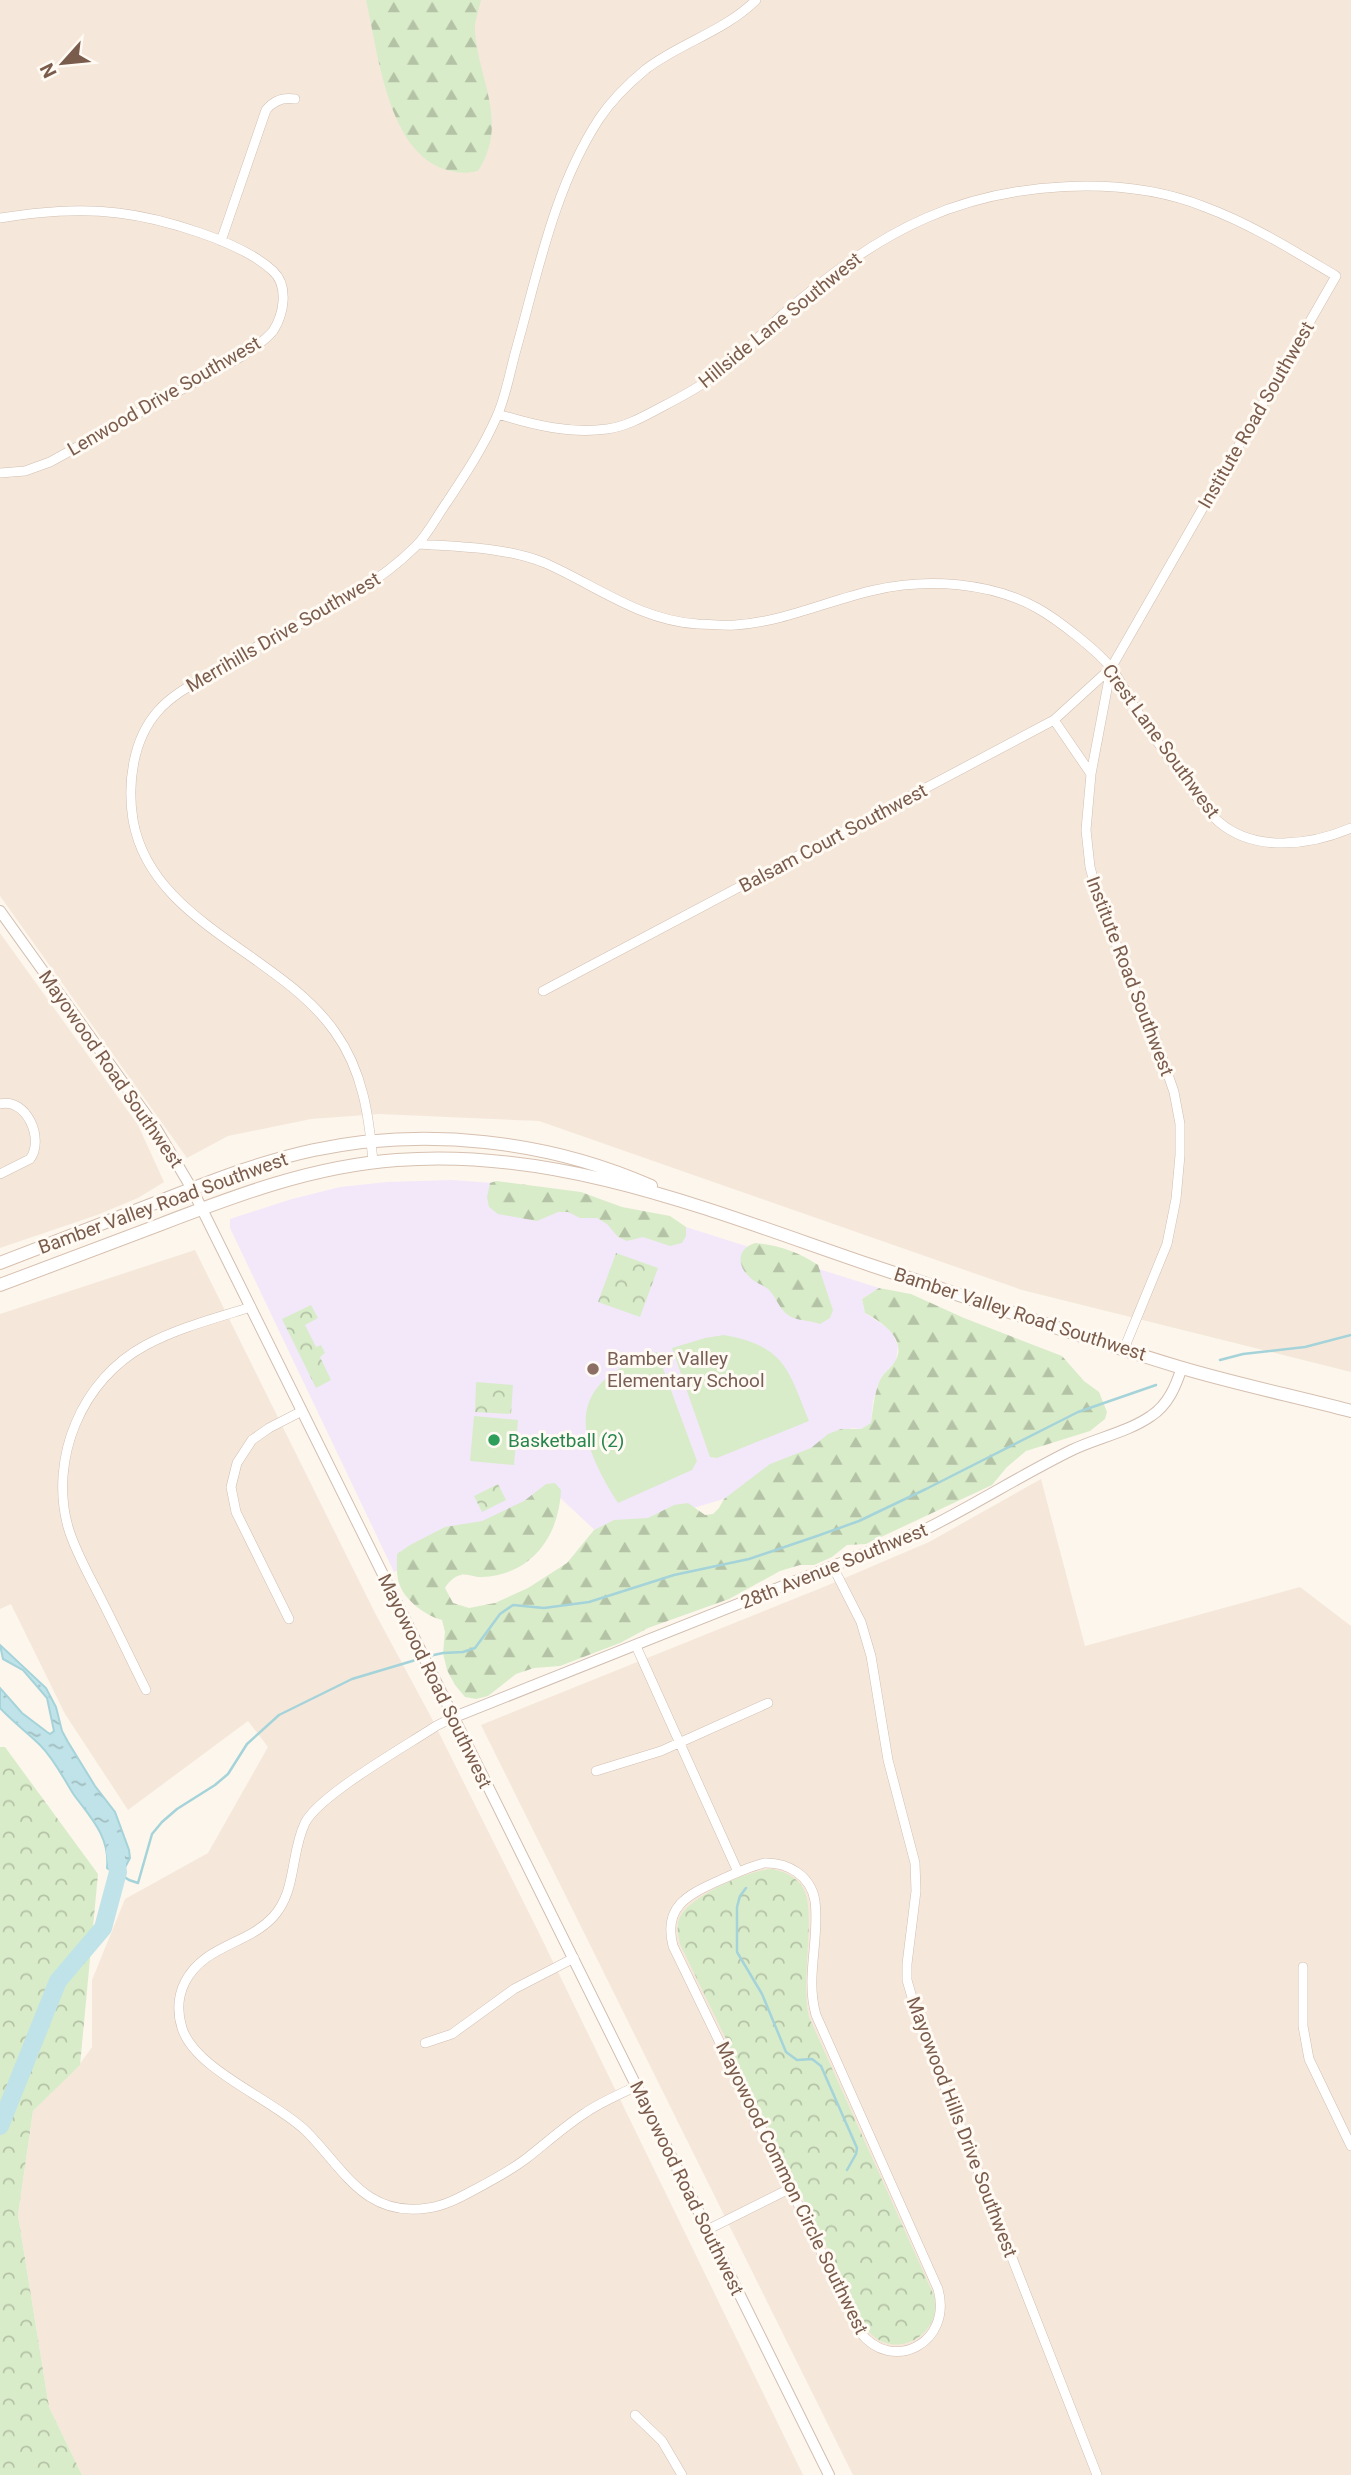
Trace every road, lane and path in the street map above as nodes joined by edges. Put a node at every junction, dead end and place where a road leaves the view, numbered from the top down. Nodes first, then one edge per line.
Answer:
1 (756, 0) edge
2 (295, 99) dead end
3 (0, 218) edge
4 (221, 241) junction
5 (1336, 276) joint
6 (498, 414) junction
7 (0, 473) edge
8 (418, 544) junction
9 (1111, 668) junction
10 (1054, 720) junction
11 (1091, 774) junction
12 (1351, 828) edge
13 (0, 911) edge
14 (543, 991) dead end
15 (0, 1104) edge
16 (371, 1141) junction
17 (373, 1162) junction
18 (0, 1174) edge
19 (192, 1189) junction
20 (693, 1205) junction
21 (202, 1209) junction
22 (0, 1263) edge
23 (0, 1286) edge
24 (251, 1307) junction
25 (1124, 1349) junction
26 (1182, 1367) junction
27 (302, 1410) junction
28 (1351, 1411) edge
29 (833, 1567) junction
30 (289, 1619) dead end
31 (636, 1646) junction
32 (146, 1690) dead end
33 (768, 1703) dead end
34 (452, 1718) junction
35 (680, 1743) junction
36 (596, 1771) dead end
37 (738, 1872) junction
38 (574, 1958) junction
39 (1303, 1967) dead end
40 (425, 2043) dead end
41 (637, 2086) junction
42 (1351, 2146) edge
43 (791, 2188) junction
44 (707, 2230) junction
45 (635, 2415) dead end
46 (682, 2475) edge
47 (829, 2475) edge
48 (1097, 2475) edge

1 - 6 street, Merrihills Drive Southwest
2 - 4 street
3 - 4 street, Lenwood Drive Southwest
4 - 7 street, Lenwood Drive Southwest
5 - 6 street, Hillside Lane Southwest
5 - 9 street, Institute Road Southwest
6 - 8 street, Merrihills Drive Southwest
8 - 9 street, Crest Lane Southwest
8 - 16 street, Merrihills Drive Southwest
9 - 10 street, Balsam Court Southwest
9 - 11 street, Institute Road Southwest
9 - 12 street, Crest Lane Southwest
10 - 11 street
10 - 14 street, Balsam Court Southwest
11 - 25 street, Institute Road Southwest
13 - 19 street, Mayowood Road Southwest
15 - 18 street
16 - 17 street, Merrihills Drive Southwest
16 - 19 main road, Bamber Valley Road Southwest
16 - 20 main road, Bamber Valley Road Southwest
17 - 20 main road, Bamber Valley Road Southwest
17 - 21 main road, Bamber Valley Road Southwest
19 - 21 street, Mayowood Road Southwest
19 - 22 main road, Bamber Valley Road Southwest
20 - 25 main road, Bamber Valley Road Southwest
21 - 23 main road, Bamber Valley Road Southwest
21 - 24 street, Mayowood Road Southwest
24 - 27 street, Mayowood Road Southwest
24 - 32 street
25 - 26 main road, Bamber Valley Road Southwest
26 - 28 main road, Bamber Valley Road Southwest
26 - 29 street, 28th Avenue Southwest
27 - 30 street
27 - 34 street, Mayowood Road Southwest
29 - 31 street, 28th Avenue Southwest
29 - 48 street, Mayowood Hills Drive Southwest
31 - 34 street, 28th Avenue Southwest
31 - 35 street
33 - 35 street
34 - 38 street, Mayowood Road Southwest
34 - 41 street
35 - 36 street
35 - 37 street
37 - 43 street, Mayowood Common Circle Southwest
37 - 43 street, Mayowood Common Circle Southwest
38 - 40 street
38 - 41 street, Mayowood Road Southwest
39 - 42 street
41 - 44 street, Mayowood Road Southwest
43 - 44 street
44 - 47 street, Mayowood Road Southwest
45 - 46 street

